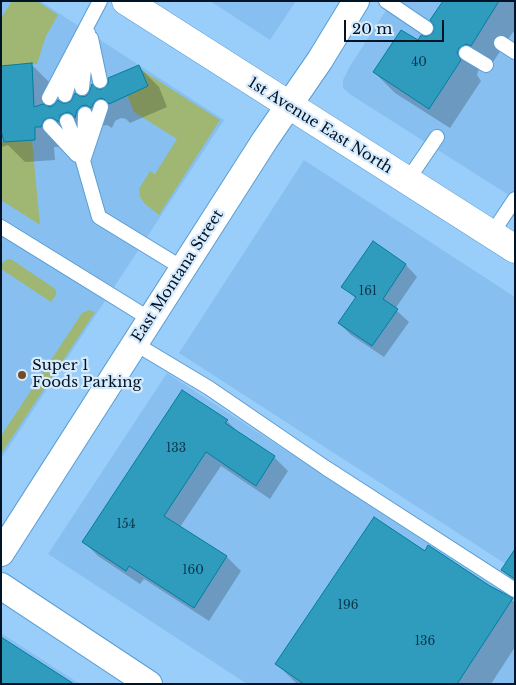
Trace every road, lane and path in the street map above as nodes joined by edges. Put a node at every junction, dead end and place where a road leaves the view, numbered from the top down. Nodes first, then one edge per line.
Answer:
1 (100, 1) edge
2 (126, 1) edge
3 (356, 1) edge
4 (386, 1) edge
5 (88, 25) junction
6 (426, 28) dead end
7 (500, 43) dead end
8 (515, 52) edge
9 (466, 53) dead end
10 (486, 65) dead end
11 (100, 81) dead end
12 (82, 88) dead end
13 (65, 95) dead end
14 (49, 98) dead end
15 (289, 104) junction
16 (101, 107) dead end
17 (85, 114) dead end
18 (66, 121) dead end
19 (50, 126) dead end
20 (437, 137) dead end
21 (83, 161) junction
22 (407, 181) junction
23 (515, 199) edge
24 (1, 227) edge
25 (491, 235) junction
26 (515, 250) edge
27 (184, 269) junction
28 (150, 319) junction
29 (134, 344) junction
30 (1, 553) edge
31 (1, 586) edge
32 (515, 590) edge
33 (149, 684) edge

1 - 5 lane
2 - 15 street, 1st Avenue East North
3 - 15 street, East Montana Street
4 - 6 lane
5 - 11 lane
5 - 12 lane
5 - 13 lane
5 - 14 lane
7 - 8 lane
9 - 10 lane
15 - 22 street, 1st Avenue East North
15 - 27 street, East Montana Street
16 - 21 lane
17 - 21 lane
18 - 21 lane
19 - 21 lane
20 - 22 lane
21 - 27 lane
22 - 25 street, 1st Avenue East North
23 - 25 lane
24 - 28 lane
25 - 26 street, 1st Avenue East North
27 - 28 street, East Montana Street
28 - 29 street, East Montana Street
29 - 30 street, East Montana Street
29 - 32 lane
31 - 33 street

